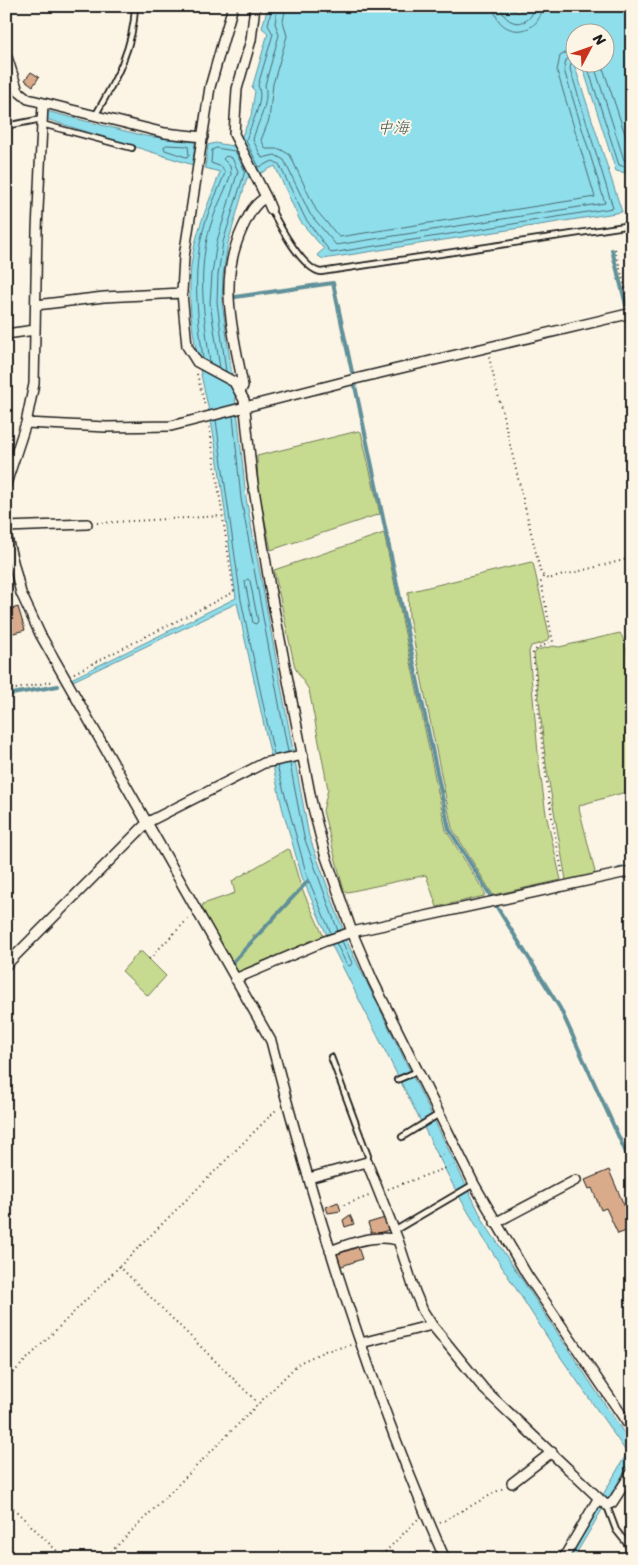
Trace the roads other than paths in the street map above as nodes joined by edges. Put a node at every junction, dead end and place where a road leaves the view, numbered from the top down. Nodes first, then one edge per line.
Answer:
1 (135, 6) edge
2 (233, 6) edge
3 (255, 6) edge
4 (6, 54) edge
5 (43, 115) junction
6 (95, 117) junction
7 (6, 126) edge
8 (202, 140) junction
9 (132, 148) dead end
10 (266, 197) junction
11 (272, 209) joint
12 (632, 225) edge
13 (182, 293) junction
14 (36, 305) junction
15 (631, 313) edge
16 (36, 330) junction
17 (6, 334) edge
18 (239, 388) junction
19 (242, 409) junction
20 (26, 424) junction
21 (6, 484) edge
22 (87, 524) road end
23 (6, 527) edge
24 (6, 534) edge
25 (300, 756) junction
26 (148, 822) junction
27 (632, 871) edge
28 (349, 933) junction
29 (6, 965) edge
30 (235, 978) junction
31 (331, 1057) dead end
32 (415, 1072) junction
33 (398, 1080) dead end
34 (436, 1115) junction
35 (402, 1137) dead end
36 (367, 1162) junction
37 (309, 1178) junction
38 (576, 1180) dead end
39 (472, 1185) junction
40 (495, 1223) junction
41 (394, 1231) junction
42 (398, 1240) junction
43 (330, 1251) junction
44 (432, 1325) junction
45 (361, 1343) junction
46 (632, 1430) edge
47 (552, 1452) junction
48 (632, 1472) edge
49 (512, 1483) road end
50 (602, 1502) junction
51 (632, 1550) edge
52 (445, 1559) edge
53 (563, 1559) edge

1 - 6 lane
2 - 8 street
3 - 10 street
4 - 5 street
5 - 6 street
5 - 7 lane
5 - 9 lane
5 - 14 street
6 - 8 street
8 - 13 street
10 - 11 street
10 - 18 street
11 - 12 lane
13 - 14 street
13 - 18 street
14 - 16 street
15 - 19 street
16 - 17 street
16 - 20 street
18 - 19 street
19 - 20 street
19 - 25 street
20 - 21 street
22 - 23 street
24 - 26 street
25 - 26 street
25 - 28 street
26 - 29 street
26 - 30 street
27 - 28 street
28 - 30 street
28 - 32 street
30 - 37 street
31 - 36 lane
32 - 33 lane
32 - 34 street
34 - 35 lane
34 - 39 street
36 - 37 street
36 - 41 street
37 - 43 street
38 - 40 street
39 - 40 street
39 - 41 lane
40 - 46 street
41 - 42 street
42 - 43 street
42 - 44 street
43 - 45 street
44 - 45 street
44 - 47 street
45 - 52 street
47 - 49 street
47 - 50 street
48 - 50 street
50 - 51 lane
50 - 53 street

